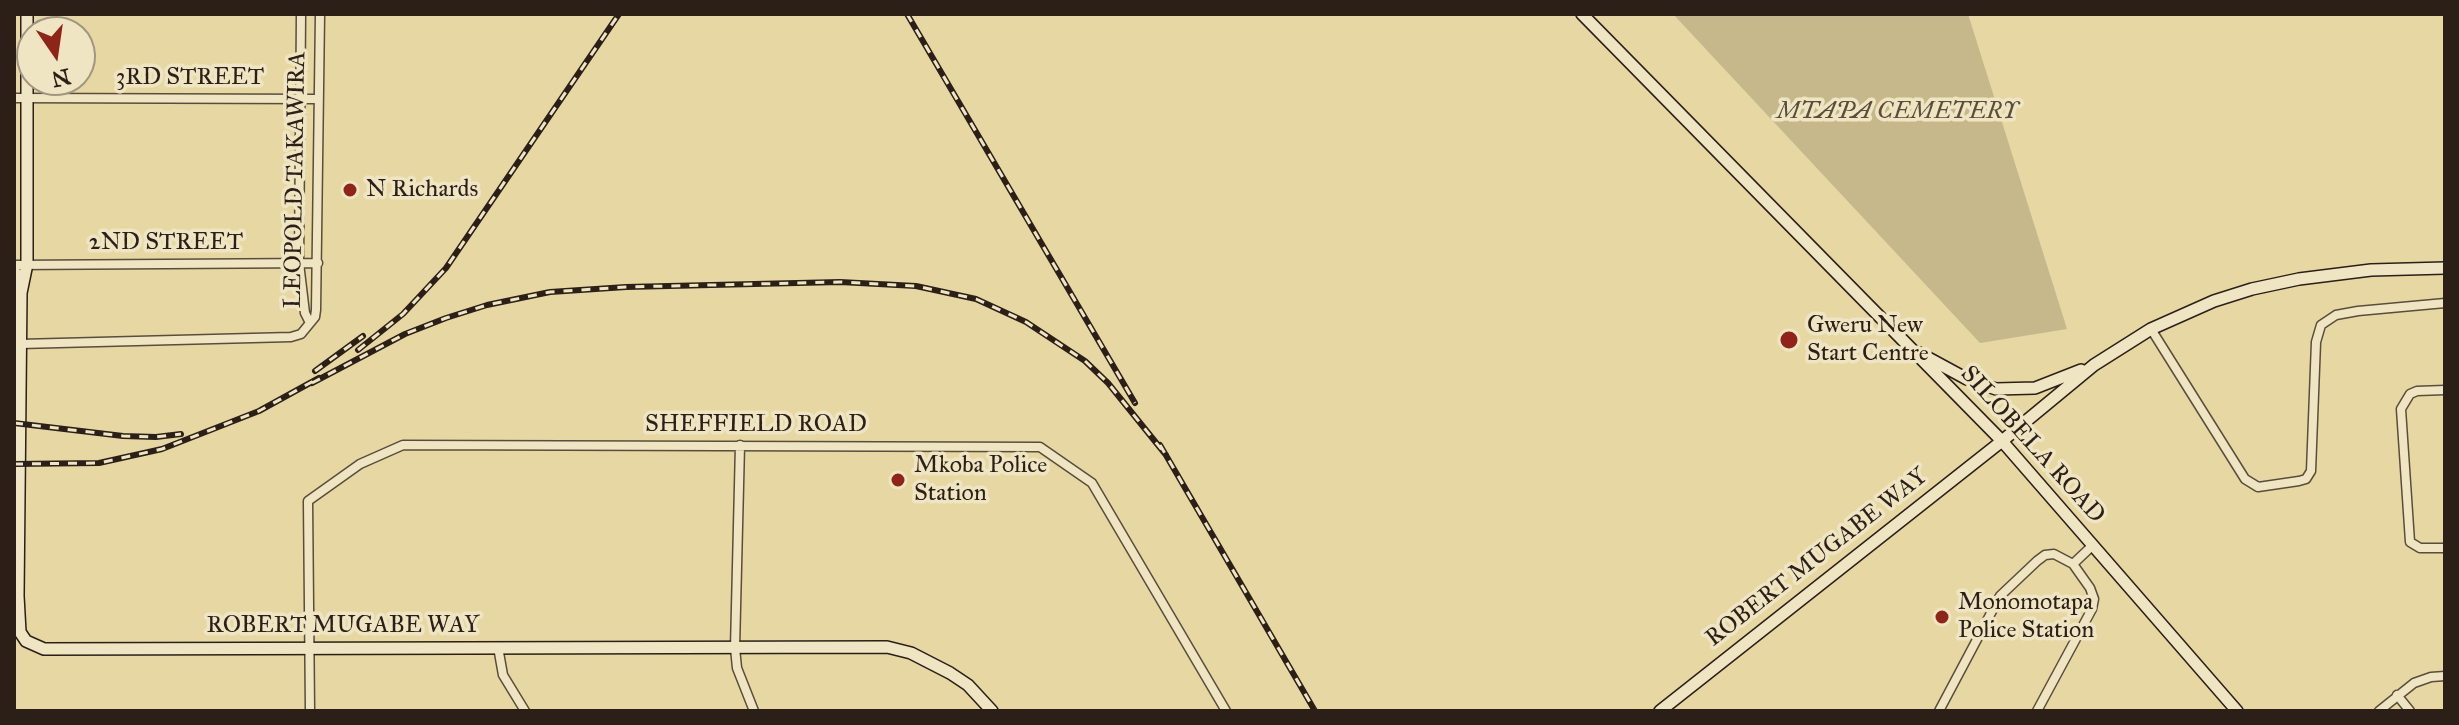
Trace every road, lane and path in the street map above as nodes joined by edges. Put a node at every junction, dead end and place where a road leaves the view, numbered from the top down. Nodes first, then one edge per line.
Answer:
1 (27, 14) edge
2 (301, 14) edge
3 (320, 14) edge
4 (1582, 14) edge
5 (20, 98) edge
6 (301, 98) junction
7 (318, 99) junction
8 (299, 263) junction
9 (318, 263) junction
10 (27, 264) junction
11 (14, 267) edge
12 (2445, 268) edge
13 (21, 293) junction
14 (2445, 303) edge
15 (310, 323) junction
16 (2151, 329) junction
17 (20, 344) junction
18 (1915, 351) junction
19 (2094, 365) junction
20 (2445, 390) edge
21 (2002, 441) junction
22 (740, 445) junction
23 (2093, 545) junction
24 (2445, 548) edge
25 (2073, 564) junction
26 (498, 647) junction
27 (735, 648) junction
28 (309, 649) junction
29 (2445, 676) edge
30 (2397, 695) junction
31 (310, 711) edge
32 (525, 711) edge
33 (754, 711) edge
34 (992, 711) edge
35 (1226, 711) edge
36 (1660, 711) edge
37 (1939, 711) edge
38 (2037, 711) edge
39 (2237, 711) edge
40 (2379, 711) edge
41 (2410, 711) edge

1 - 5 street, ROBERT MUGABE WAY
2 - 6 street, LEOPOLD TAKAWIRA
3 - 7 street, LEOPOLD TAKAWIRA
4 - 18 street, SILOBELA ROAD
5 - 6 street, 3RD STREET
5 - 10 street, ROBERT MUGABE WAY
6 - 7 street, 3RD STREET
6 - 8 street, LEOPOLD TAKAWIRA
7 - 9 street, LEOPOLD TAKAWIRA
8 - 9 street, 2ND STREET
8 - 10 street, 2ND STREET
8 - 15 street, LEOPOLD TAKAWIRA
9 - 15 street, LEOPOLD TAKAWIRA
10 - 11 street, 2ND STREET
10 - 13 street, ROBERT MUGABE WAY
11 - 13 street, ROBERT MUGABE WAY
12 - 16 street
13 - 17 street, ROBERT MUGABE WAY
14 - 16 street
15 - 17 street
16 - 19 street
17 - 28 street, ROBERT MUGABE WAY
18 - 19 street
18 - 21 street, SILOBELA ROAD
19 - 21 street, ROBERT MUGABE WAY
20 - 24 street
21 - 23 street, SILOBELA ROAD
21 - 36 street, ROBERT MUGABE WAY
22 - 27 street
22 - 28 street, SHEFFIELD ROAD
22 - 35 street, SHEFFIELD ROAD
23 - 25 street
23 - 39 street, SILOBELA ROAD
25 - 37 street
25 - 38 street
26 - 27 street, ROBERT MUGABE WAY
26 - 28 street, ROBERT MUGABE WAY
26 - 32 street
27 - 33 street
27 - 34 street, ROBERT MUGABE WAY
28 - 31 street
29 - 30 street
30 - 40 street
30 - 41 street

